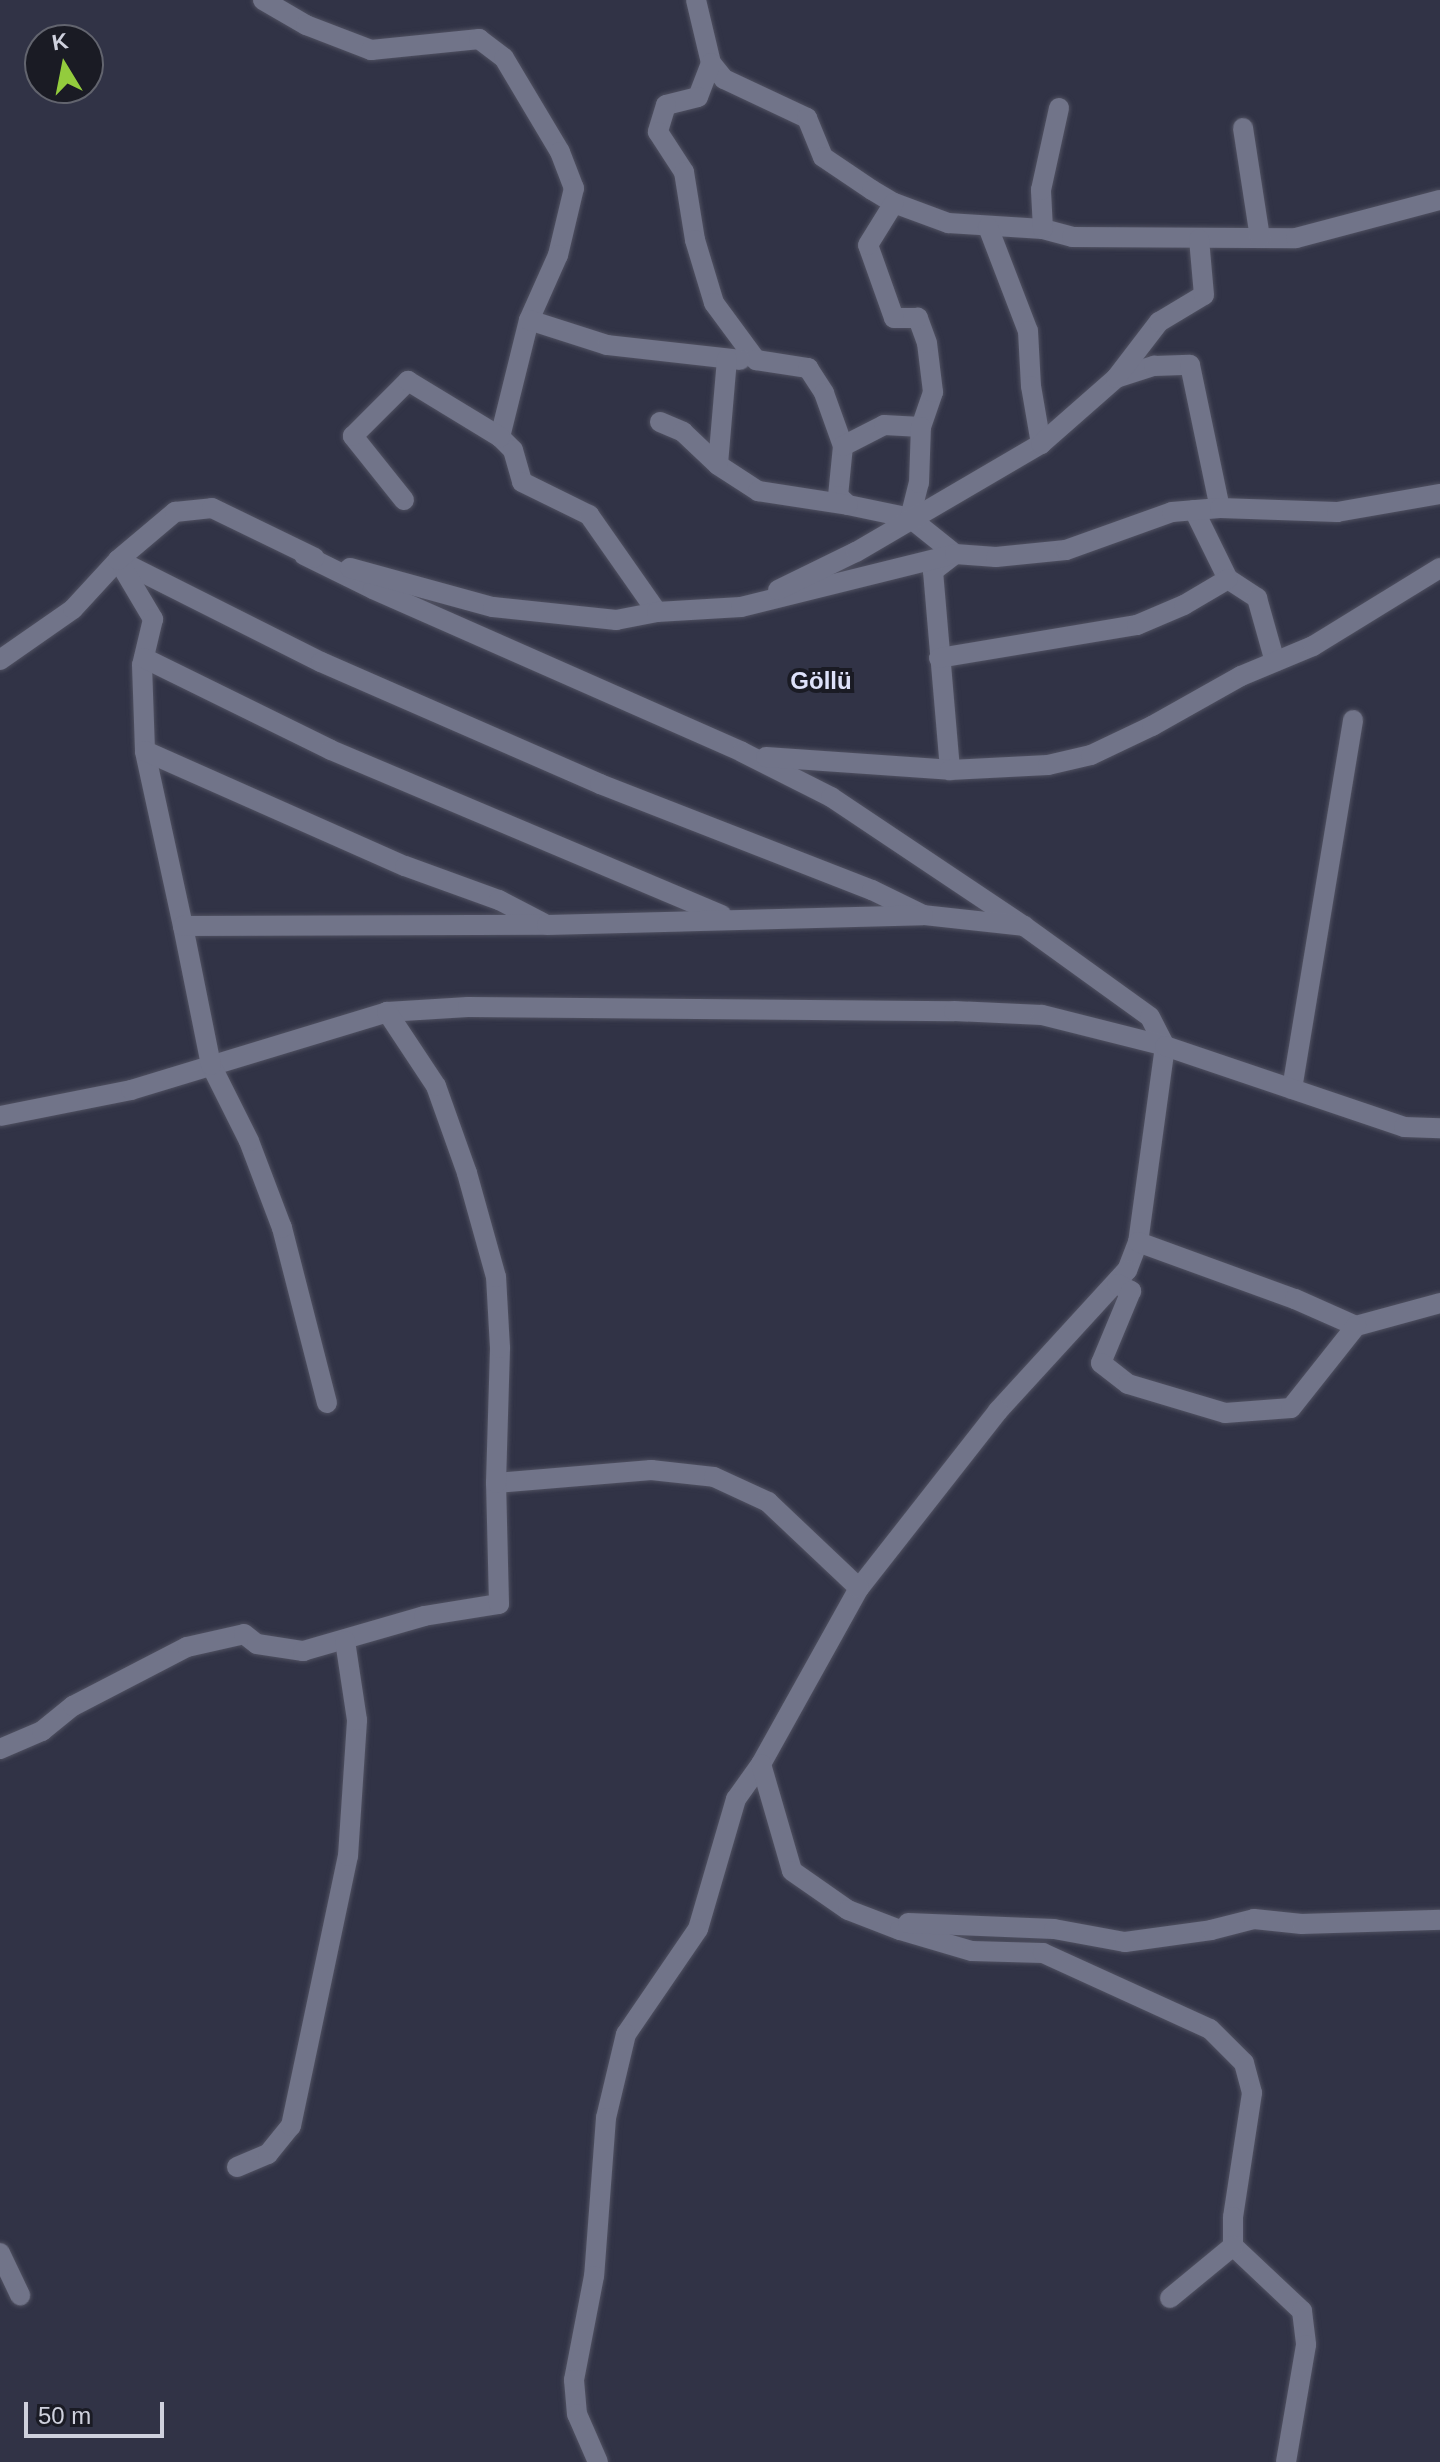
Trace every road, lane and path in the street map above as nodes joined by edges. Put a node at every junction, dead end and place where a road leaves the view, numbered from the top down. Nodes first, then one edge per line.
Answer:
1 (263, 0) edge
2 (696, 0) edge
3 (711, 63) junction
4 (1059, 108) dead end
5 (1243, 128) dead end
6 (1440, 200) edge
7 (894, 203) junction
8 (988, 227) junction
9 (1043, 229) junction
10 (1260, 238) junction
11 (1199, 239) junction
12 (529, 320) junction
13 (727, 359) junction
14 (756, 360) junction
15 (1116, 378) junction
16 (660, 422) dead end
17 (921, 427) junction
18 (500, 437) junction
19 (1041, 444) junction
20 (843, 446) junction
21 (718, 465) junction
22 (1440, 494) edge
23 (404, 500) dead end
24 (848, 505) junction
25 (1220, 508) junction
26 (1194, 510) junction
27 (910, 518) junction
28 (955, 554) junction
29 (304, 555) junction
30 (118, 560) junction
31 (1440, 568) edge
32 (1228, 579) junction
33 (741, 607) junction
34 (657, 612) junction
35 (144, 658) junction
36 (939, 658) junction
37 (0, 660) edge
38 (1275, 662) junction
39 (1353, 720) dead end
40 (145, 751) junction
41 (742, 752) junction
42 (950, 770) junction
43 (923, 915) junction
44 (729, 918) junction
45 (547, 925) junction
46 (183, 926) junction
47 (1024, 926) junction
48 (387, 1012) junction
49 (1165, 1046) junction
50 (211, 1065) junction
51 (1292, 1089) junction
52 (0, 1116) edge
53 (1440, 1128) edge
54 (1138, 1242) junction
55 (1117, 1284) junction
56 (1440, 1303) edge
57 (1356, 1326) junction
58 (327, 1403) dead end
59 (496, 1483) junction
60 (859, 1588) junction
61 (345, 1641) junction
62 (0, 1749) edge
63 (761, 1764) junction
64 (1440, 1920) edge
65 (900, 1930) junction
66 (237, 2167) dead end
67 (1233, 2246) junction
68 (0, 2253) edge
69 (20, 2295) dead end
70 (1170, 2298) dead end
71 (598, 2462) edge
72 (1286, 2462) edge

1 - 12 street
2 - 3 street
3 - 7 street
3 - 14 street
4 - 9 street
5 - 10 street
6 - 10 street
7 - 8 street
7 - 17 street
8 - 9 street
8 - 19 street
9 - 11 street
10 - 11 street
11 - 15 street
12 - 13 street
12 - 18 street
13 - 14 street
13 - 21 street
14 - 20 street
15 - 19 street
15 - 25 street
16 - 21 street
17 - 20 street
17 - 27 street
18 - 23 street
18 - 34 street
19 - 27 street
20 - 24 street
21 - 24 street
22 - 25 street
24 - 27 street
25 - 26 street
26 - 28 street
26 - 32 street
27 - 28 street
27 - 33 street
28 - 33 street
28 - 36 street
29 - 30 street
29 - 34 street
29 - 41 street
30 - 35 street
30 - 37 street
30 - 43 street
31 - 38 street
32 - 36 street
32 - 38 street
33 - 34 street
35 - 40 street
35 - 44 street
36 - 42 street
38 - 42 street
39 - 51 street
40 - 45 street
40 - 46 street
41 - 42 street
41 - 47 street
43 - 44 street
43 - 47 street
44 - 45 street
45 - 46 street
46 - 50 street
47 - 49 street
48 - 49 street
48 - 50 street
48 - 59 street
49 - 51 street
49 - 54 street
50 - 52 street
50 - 58 street
51 - 53 street
54 - 55 street
54 - 57 street
55 - 57 street
55 - 60 street
56 - 57 street
59 - 60 street
59 - 61 street
60 - 63 street
61 - 62 street
61 - 66 street
63 - 65 street
63 - 71 street
64 - 65 street
65 - 67 street
67 - 70 street
67 - 72 street
68 - 69 street

